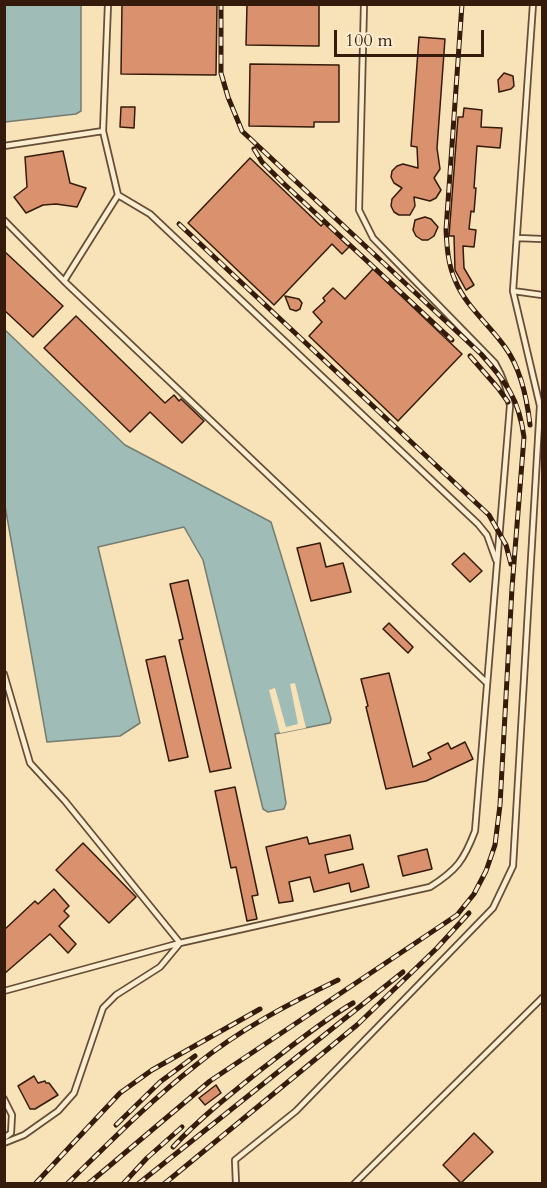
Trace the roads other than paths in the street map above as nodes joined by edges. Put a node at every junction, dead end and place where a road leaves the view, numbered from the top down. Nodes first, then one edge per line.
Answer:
1 (108, 4) edge
2 (364, 4) edge
3 (533, 4) edge
4 (103, 131) junction
5 (4, 146) edge
6 (118, 195) junction
7 (4, 220) edge
8 (517, 238) junction
9 (543, 239) edge
10 (64, 280) junction
11 (513, 291) junction
12 (543, 296) edge
13 (496, 562) junction
14 (4, 674) edge
15 (487, 683) junction
16 (180, 943) junction
17 (4, 991) edge
18 (543, 998) edge
19 (4, 1099) edge
20 (4, 1138) edge
21 (4, 1143) edge
22 (236, 1184) edge
23 (354, 1184) edge

1 - 4 lane
2 - 13 lane
3 - 8 lane
4 - 5 lane
4 - 6 lane
6 - 10 lane
6 - 13 lane
7 - 10 lane
8 - 9 lane
8 - 11 lane
10 - 15 lane
11 - 12 lane
11 - 22 lane
13 - 15 lane
14 - 16 lane
15 - 16 lane
16 - 17 lane
16 - 21 lane
18 - 23 lane
19 - 20 lane

